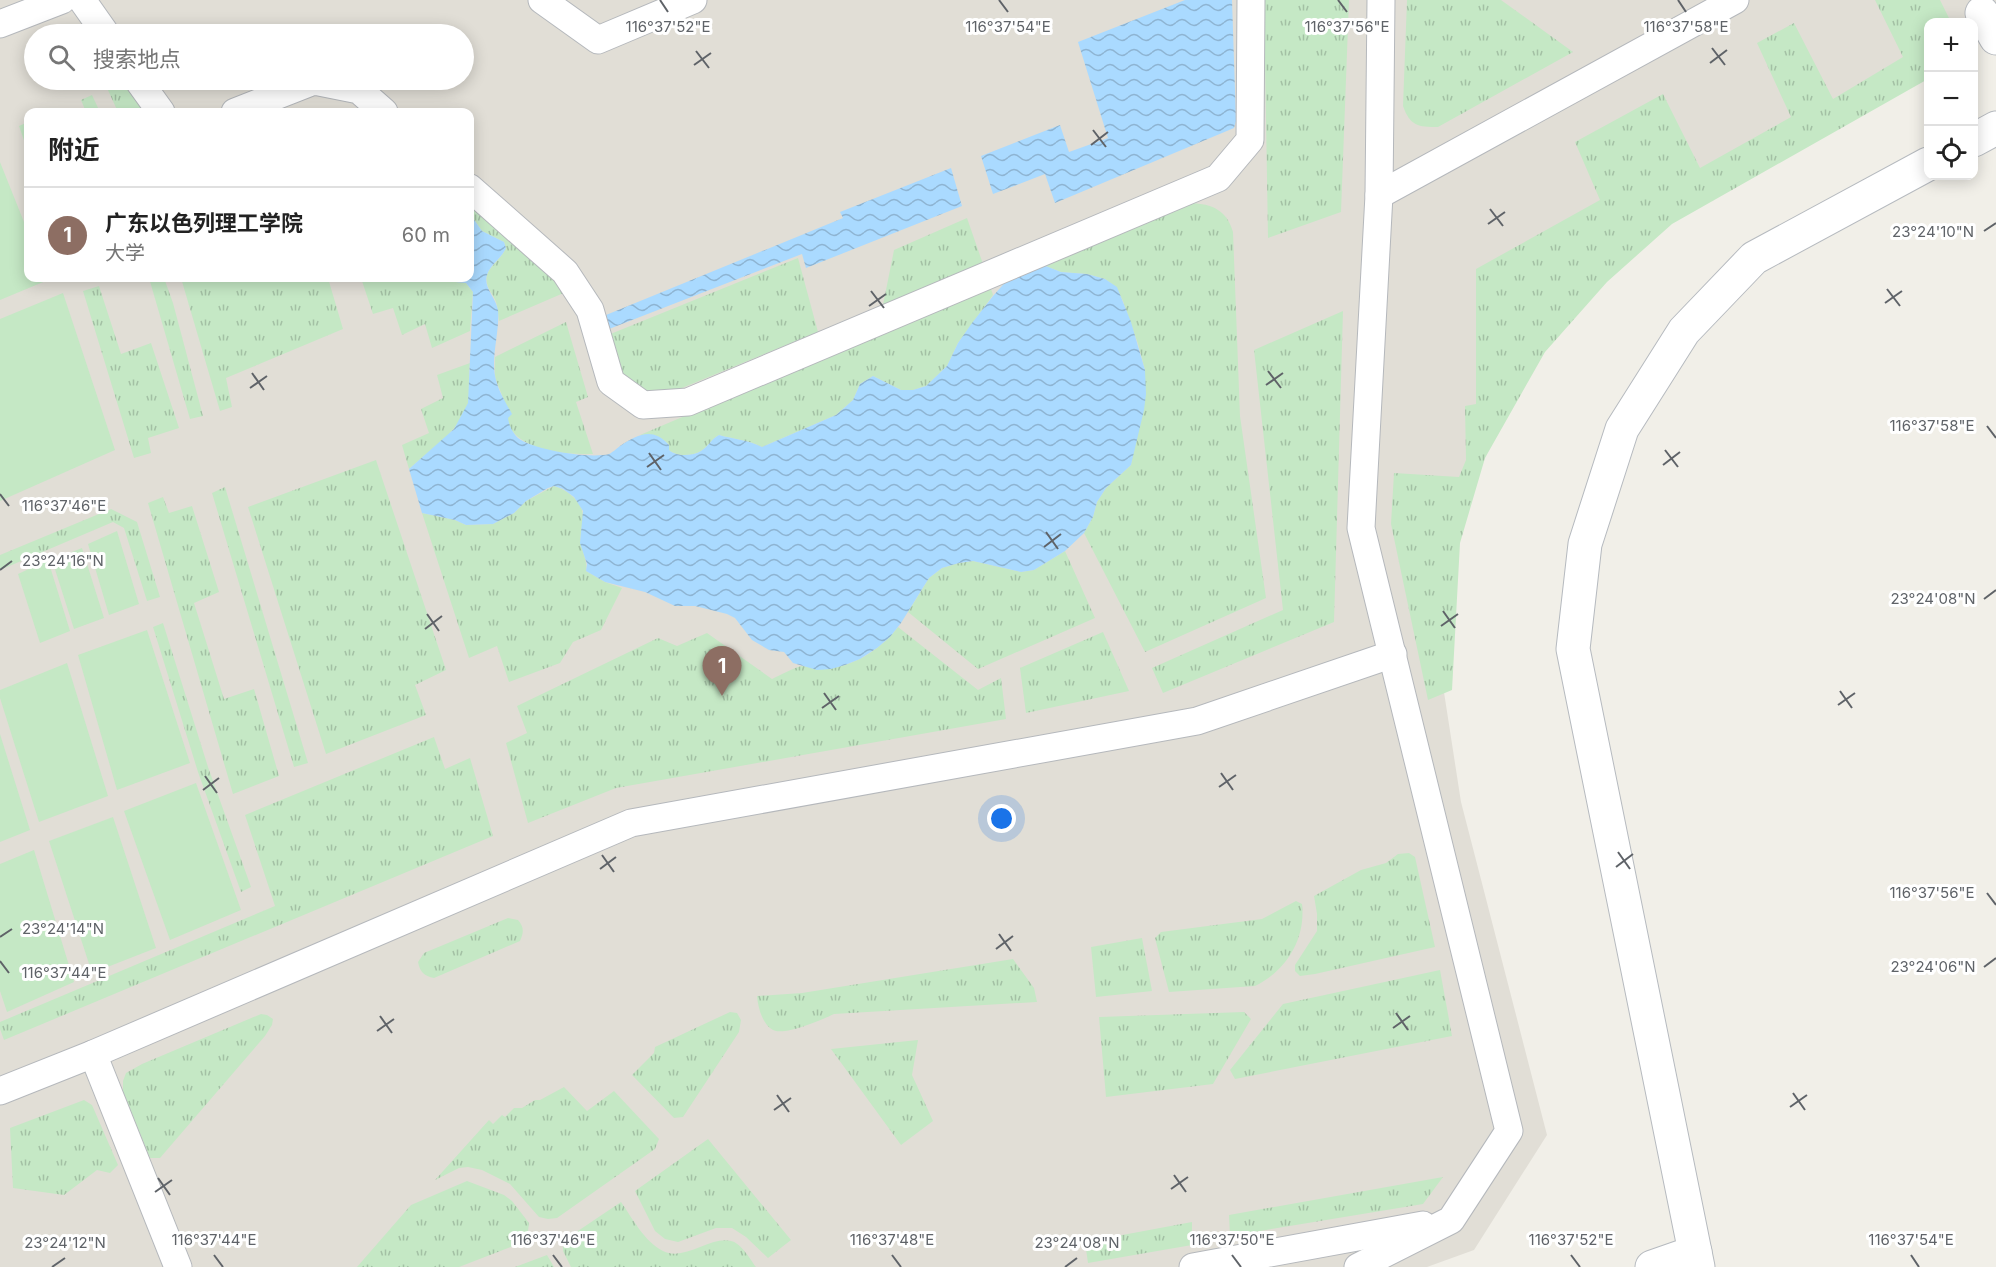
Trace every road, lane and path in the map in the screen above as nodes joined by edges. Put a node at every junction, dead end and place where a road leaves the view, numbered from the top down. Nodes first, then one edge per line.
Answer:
1 (62, 0) edge
2 (82, 0) edge
3 (542, 0) edge
4 (693, 0) edge
5 (1251, 0) edge
6 (1381, 0) edge
7 (1735, 0) edge
8 (0, 24) edge
9 (99, 24) edge
10 (146, 90) edge
11 (291, 90) edge
12 (359, 90) edge
13 (159, 108) edge
14 (245, 108) edge
15 (379, 108) edge
16 (1996, 128) edge
17 (1978, 138) edge
18 (1924, 167) edge
19 (474, 192) edge
20 (1379, 195) junction
21 (1393, 654) junction
22 (93, 1054) junction
23 (0, 1091) edge
24 (1451, 1220) junction
25 (1697, 1259) edge
26 (178, 1267) edge
27 (1193, 1267) edge
28 (1358, 1267) edge
29 (1652, 1267) edge

1 - 8 street
2 - 9 street
3 - 4 street
5 - 19 street
6 - 20 street
7 - 20 street
10 - 13 street
11 - 14 street
12 - 15 street
16 - 17 street
18 - 25 street
20 - 21 street
21 - 22 street
21 - 24 street
22 - 23 street
22 - 26 street
24 - 27 street
24 - 28 street
25 - 29 street

